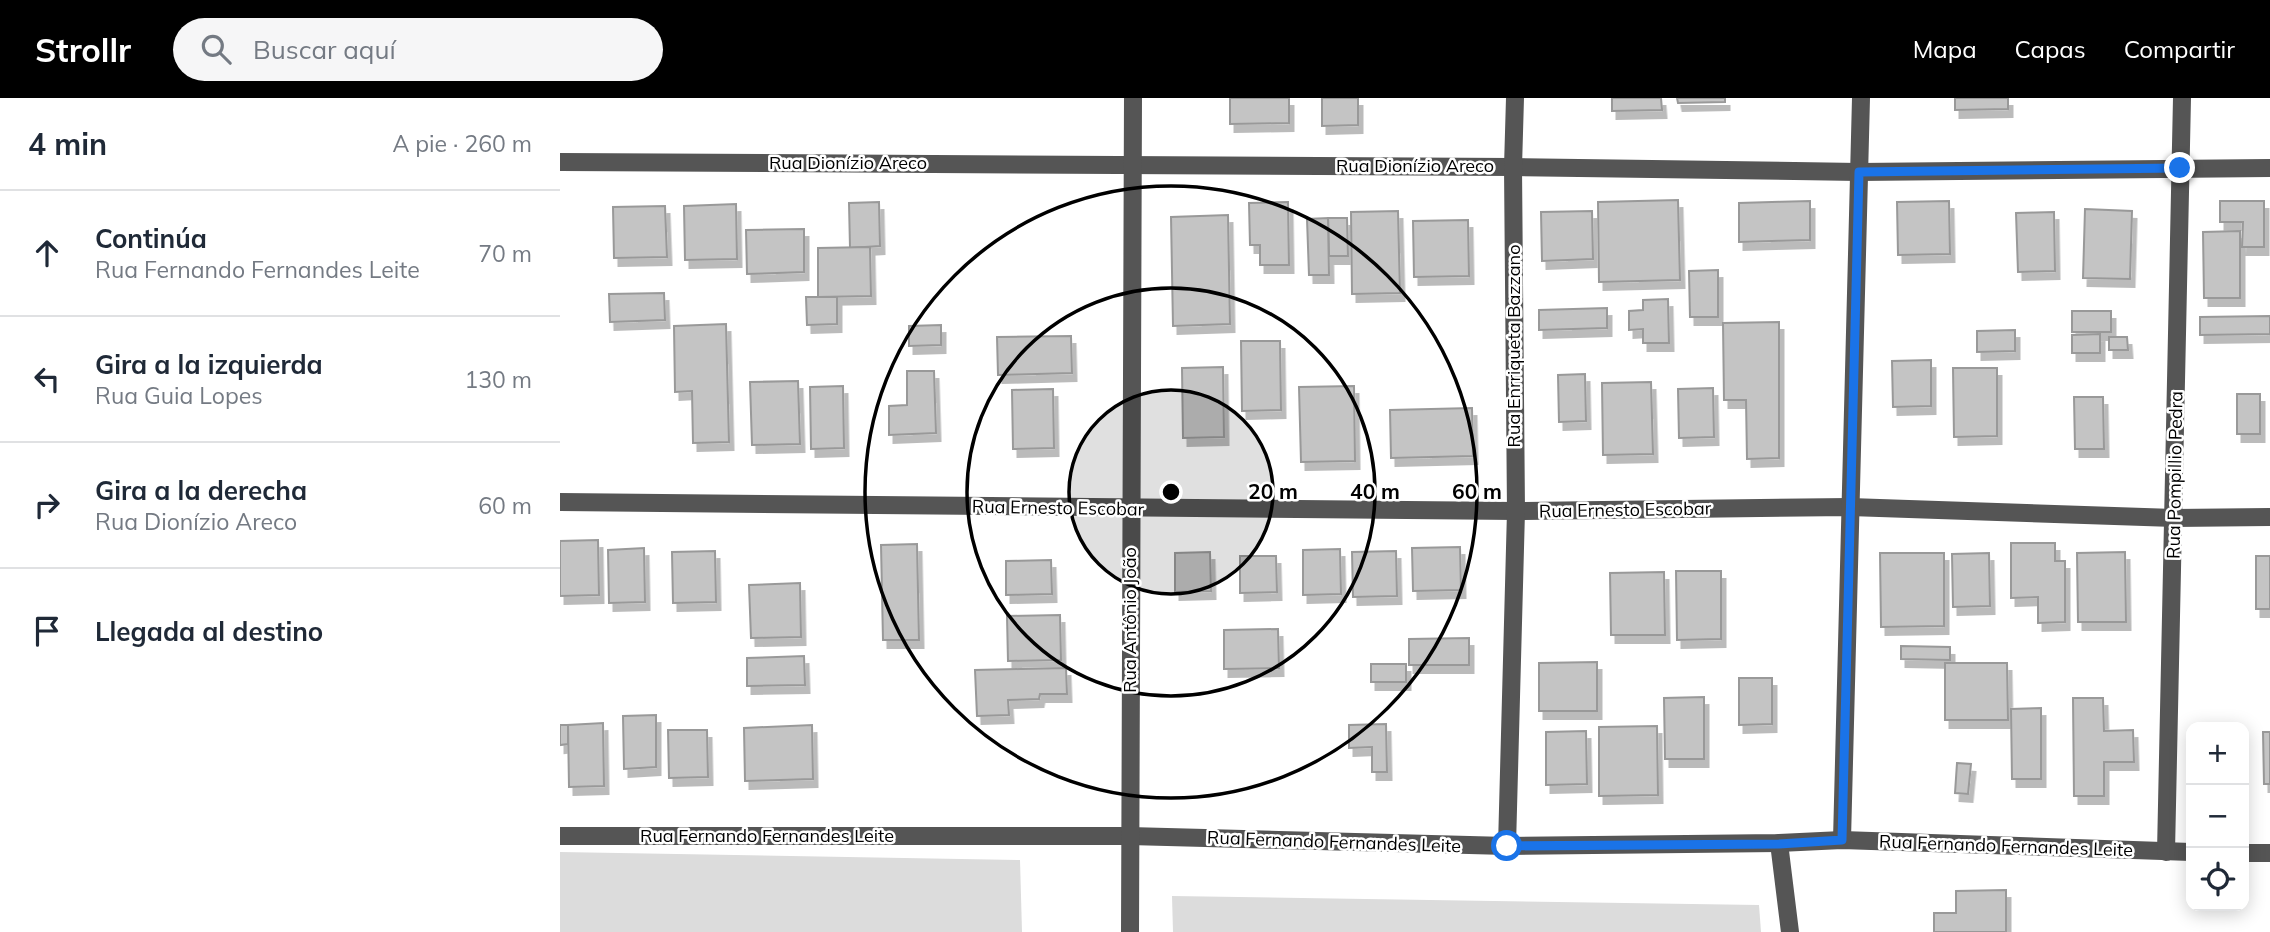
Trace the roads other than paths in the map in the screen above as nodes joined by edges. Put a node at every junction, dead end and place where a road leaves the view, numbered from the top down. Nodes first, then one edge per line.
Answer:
1 (1133, 98) edge
2 (1515, 98) edge
3 (1861, 98) edge
4 (2182, 98) edge
5 (560, 162) edge
6 (1134, 164) junction
7 (1513, 167) junction
8 (2180, 168) junction
9 (2270, 168) edge
10 (1859, 172) junction
11 (560, 502) edge
12 (1850, 507) junction
13 (1130, 509) junction
14 (1516, 511) junction
15 (2270, 517) edge
16 (2174, 518) junction
17 (560, 836) edge
18 (1129, 836) junction
19 (1842, 840) junction
20 (1779, 844) junction
21 (1507, 846) junction
22 (2166, 852) junction
23 (2186, 852) edge
24 (2249, 853) edge
25 (2270, 853) edge
26 (1130, 932) edge
27 (1790, 932) edge

1 - 6 street, Rua Antônio João
2 - 7 street, Rua Enrriqueta Bazzano
3 - 10 street
4 - 8 street, Rua Pompillio Pedra
5 - 6 street, Rua Dionízio Areco
6 - 7 street, Rua Dionízio Areco
6 - 13 street, Rua Antônio João
7 - 10 street, Rua Dionízio Areco
7 - 14 street, Rua Enrriqueta Bazzano
8 - 9 street, Rua Dionízio Areco
8 - 10 street, Rua Dionízio Areco
8 - 16 street, Rua Pompillio Pedra
10 - 12 street
11 - 13 street, Rua Ernesto Escobar
12 - 14 street, Rua Ernesto Escobar
12 - 16 street, Rua Ernesto Escobar
12 - 19 street
13 - 14 street, Rua Ernesto Escobar
13 - 18 street, Rua Antônio João
14 - 21 street, Rua Enrriqueta Bazzano
15 - 16 street, Rua Ernesto Escobar
16 - 22 street, Rua Pompillio Pedra
17 - 18 street, Rua Fernando Fernandes Leite
18 - 21 street, Rua Fernando Fernandes Leite
18 - 26 street, Rua Antônio João
19 - 20 street, Rua Fernando Fernandes Leite
19 - 22 street, Rua Fernando Fernandes Leite
20 - 21 street, Rua Fernando Fernandes Leite
20 - 27 street
22 - 23 street, Rua Fernando Fernandes Leite
24 - 25 street

